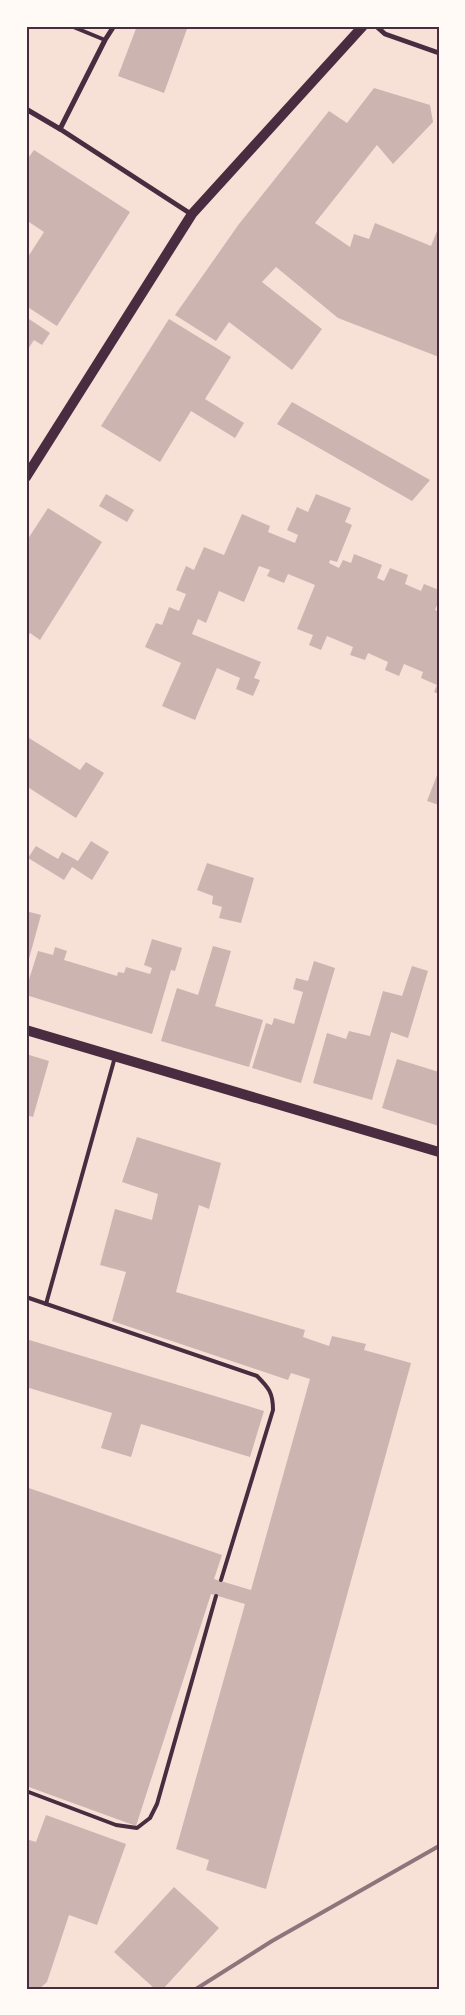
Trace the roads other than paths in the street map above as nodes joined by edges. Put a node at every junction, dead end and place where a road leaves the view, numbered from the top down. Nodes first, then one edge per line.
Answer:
1 (71, 26) edge
2 (114, 26) edge
3 (363, 26) edge
4 (376, 26) edge
5 (105, 40) junction
6 (439, 53) edge
7 (26, 109) edge
8 (60, 129) junction
9 (192, 214) junction
10 (26, 477) edge
11 (26, 1030) edge
12 (115, 1057) junction
13 (439, 1152) edge
14 (26, 1297) edge
15 (46, 1304) junction
16 (221, 1580) dead end
17 (216, 1596) dead end
18 (26, 1791) edge

1 - 5 lane
2 - 5 street
3 - 9 main road
4 - 6 street
5 - 8 street
7 - 8 street
8 - 9 street
9 - 10 main road
11 - 12 main road
12 - 13 main road
12 - 15 lane
14 - 15 lane
15 - 16 lane
17 - 18 lane

